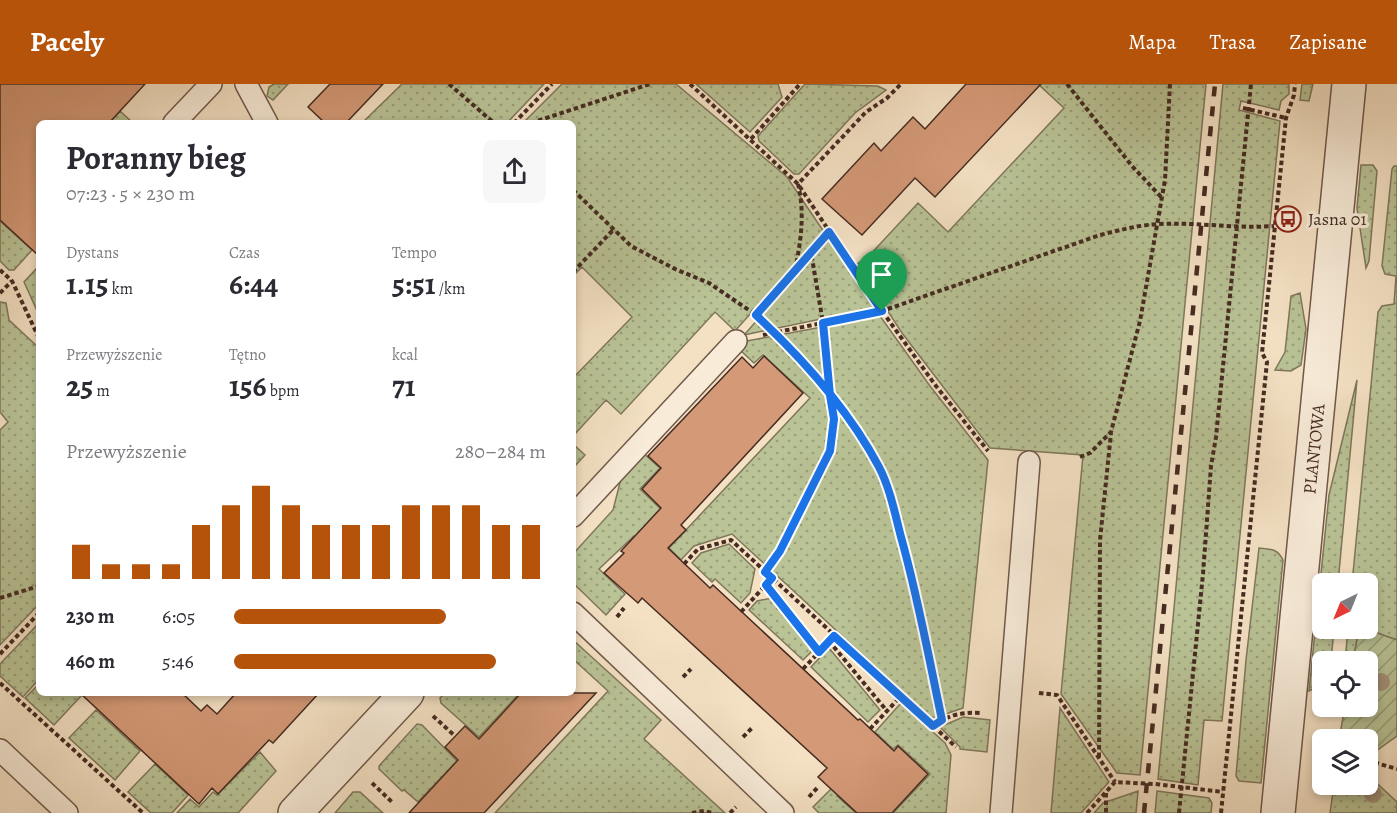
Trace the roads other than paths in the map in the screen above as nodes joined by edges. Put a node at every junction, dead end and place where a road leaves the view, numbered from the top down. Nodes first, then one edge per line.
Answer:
1 (211, 84) edge
2 (246, 84) edge
3 (1349, 84) edge
4 (177, 120) edge
5 (265, 120) edge
6 (736, 341) road end
7 (1029, 462) dead end
8 (576, 513) edge
9 (576, 616) edge
10 (404, 696) edge
11 (0, 750) edge
12 (67, 813) edge
13 (295, 813) edge
14 (783, 813) edge
15 (1001, 813) edge
16 (1278, 813) edge

1 - 4 lane
2 - 5 lane
3 - 16 street, PLANTOWA
6 - 8 lane
7 - 15 lane
9 - 14 lane
10 - 13 street
11 - 12 lane

